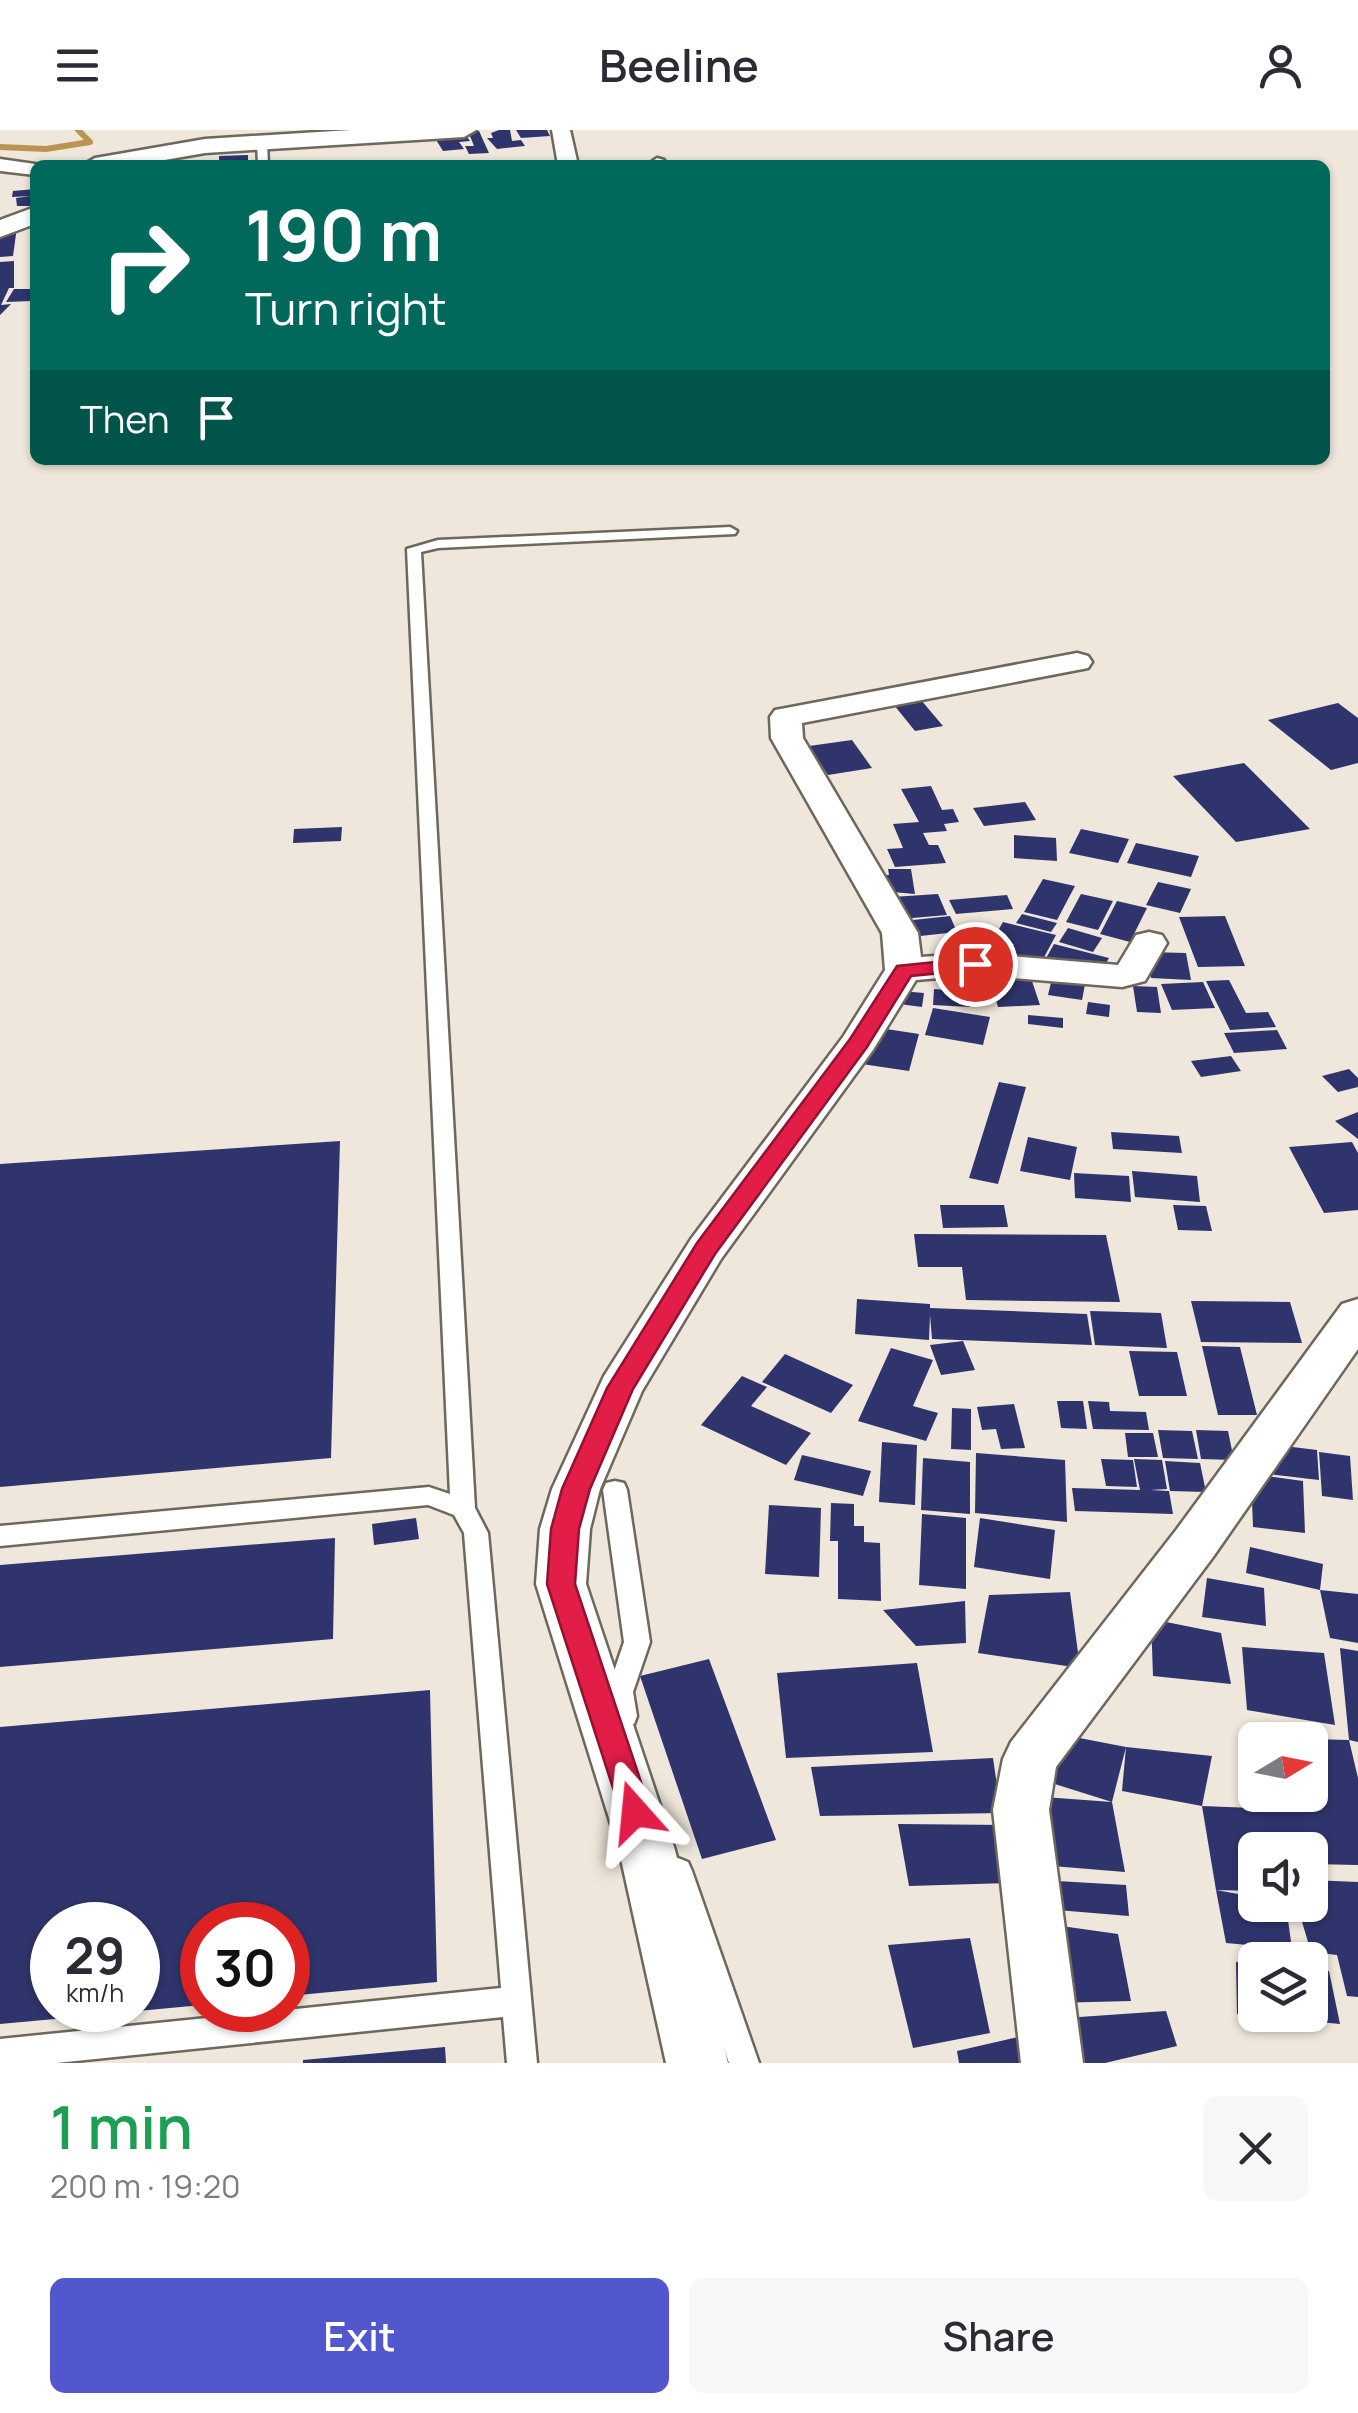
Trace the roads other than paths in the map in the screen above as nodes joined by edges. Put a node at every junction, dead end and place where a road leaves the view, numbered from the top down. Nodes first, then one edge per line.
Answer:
1 (464, 130) edge
2 (561, 130) edge
3 (227, 137) edge
4 (262, 153) edge
5 (118, 160) edge
6 (567, 160) edge
7 (0, 165) edge
8 (30, 168) edge
9 (30, 217) edge
10 (0, 229) edge
11 (730, 531) dead end
12 (1076, 662) dead end
13 (1150, 943) dead end
14 (904, 970) junction
15 (1358, 1315) edge
16 (616, 1490) dead end
17 (463, 1508) junction
18 (0, 1536) edge
19 (517, 2001) junction
20 (0, 2054) edge
21 (522, 2063) edge
22 (697, 2063) edge
23 (744, 2063) edge
24 (1052, 2063) edge

1 - 4 street
2 - 6 street
3 - 4 street
3 - 5 street
7 - 8 street
9 - 10 street
11 - 17 lane
12 - 14 street
13 - 14 street
14 - 22 street
15 - 24 street
16 - 23 lane
17 - 18 lane
17 - 19 lane
19 - 20 lane
19 - 21 lane

